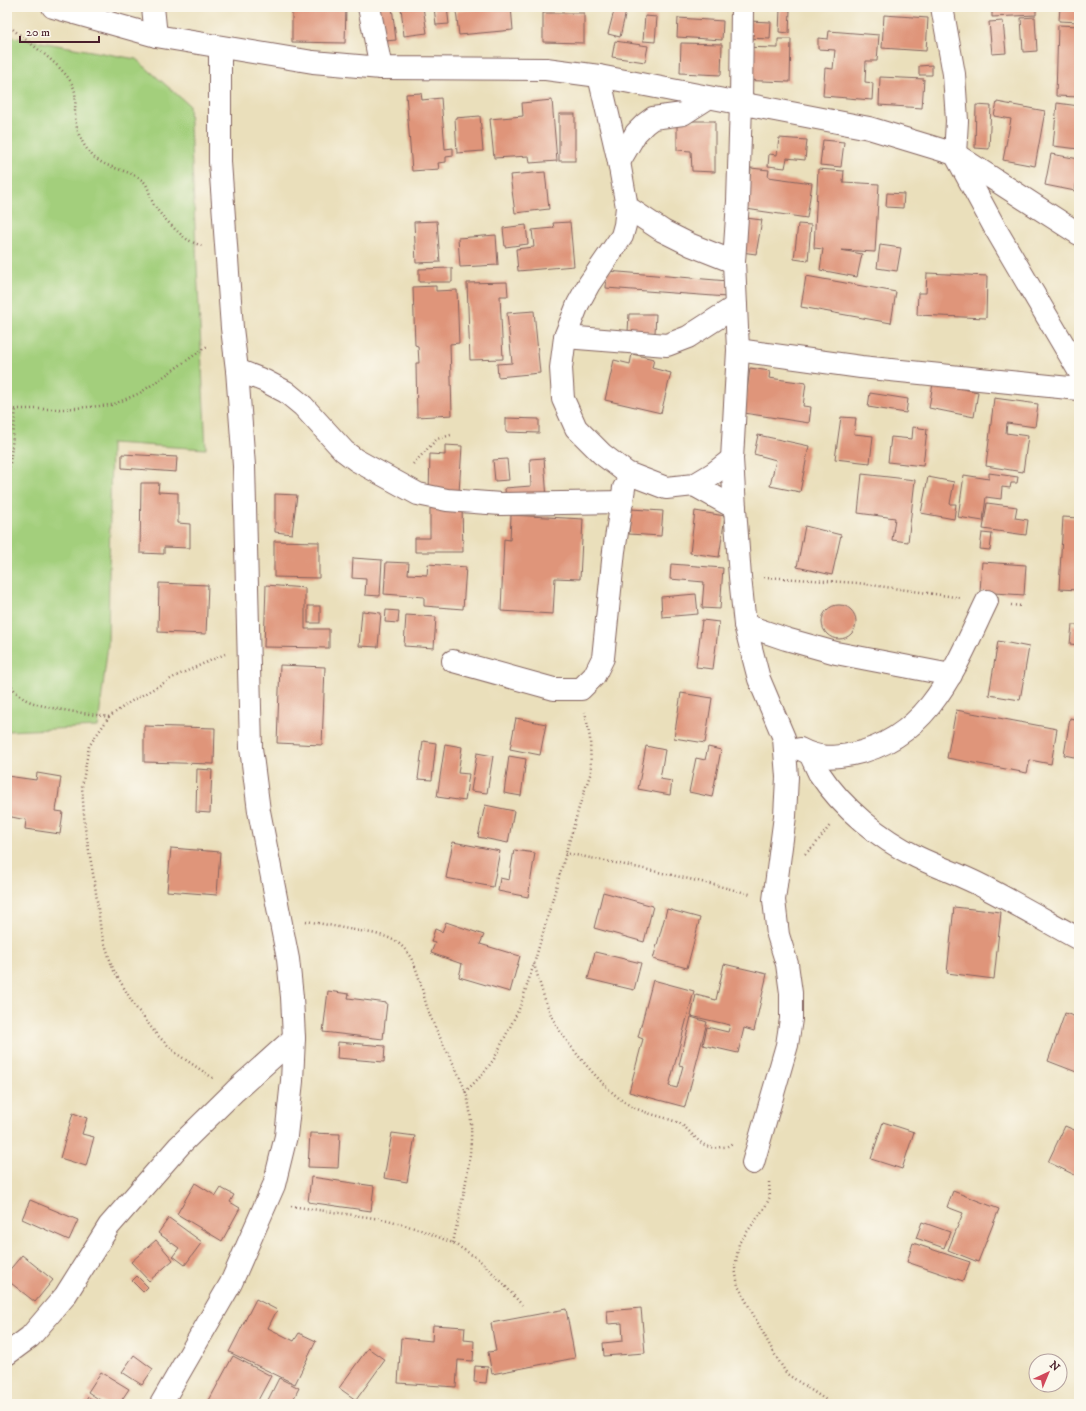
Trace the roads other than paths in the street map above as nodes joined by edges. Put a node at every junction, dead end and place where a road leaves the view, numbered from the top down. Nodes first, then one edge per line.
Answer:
1 (53, 7) edge
2 (153, 7) edge
3 (369, 7) edge
4 (742, 7) edge
5 (942, 7) edge
6 (156, 36) junction
7 (220, 48) junction
8 (381, 68) junction
9 (598, 76) junction
10 (708, 98) junction
11 (741, 103) junction
12 (955, 154) junction
13 (619, 162) junction
14 (627, 207) junction
15 (1079, 234) edge
16 (734, 262) junction
17 (736, 306) junction
18 (565, 337) junction
19 (738, 350) junction
20 (237, 370) junction
21 (1079, 371) edge
22 (1079, 389) edge
23 (732, 459) junction
24 (627, 473) junction
25 (694, 485) junction
26 (622, 502) junction
27 (735, 508) junction
28 (987, 601) road end
29 (745, 625) junction
30 (453, 661) dead end
31 (950, 675) junction
32 (784, 738) junction
33 (810, 754) junction
34 (1079, 939) edge
35 (294, 1038) junction
36 (753, 1163) road end
37 (7, 1354) edge
38 (161, 1404) edge

1 - 6 street
2 - 6 street
3 - 8 street
4 - 11 street
5 - 12 street
6 - 7 street
7 - 8 street
7 - 20 street
8 - 9 street
9 - 10 street
9 - 13 street
10 - 11 street
10 - 13 street
11 - 12 street
11 - 16 street
12 - 15 street
12 - 21 street
13 - 14 street
14 - 16 street
14 - 18 street
16 - 17 street
17 - 18 street
17 - 19 street
18 - 24 street
19 - 22 street
19 - 23 street
20 - 26 street
20 - 35 street
23 - 25 street
23 - 27 street
24 - 25 street
24 - 26 street
25 - 27 street
26 - 30 street
27 - 29 street
28 - 31 street
29 - 31 street
29 - 32 street
31 - 33 street
32 - 33 street
32 - 36 street
33 - 34 street
35 - 37 street
35 - 38 street

